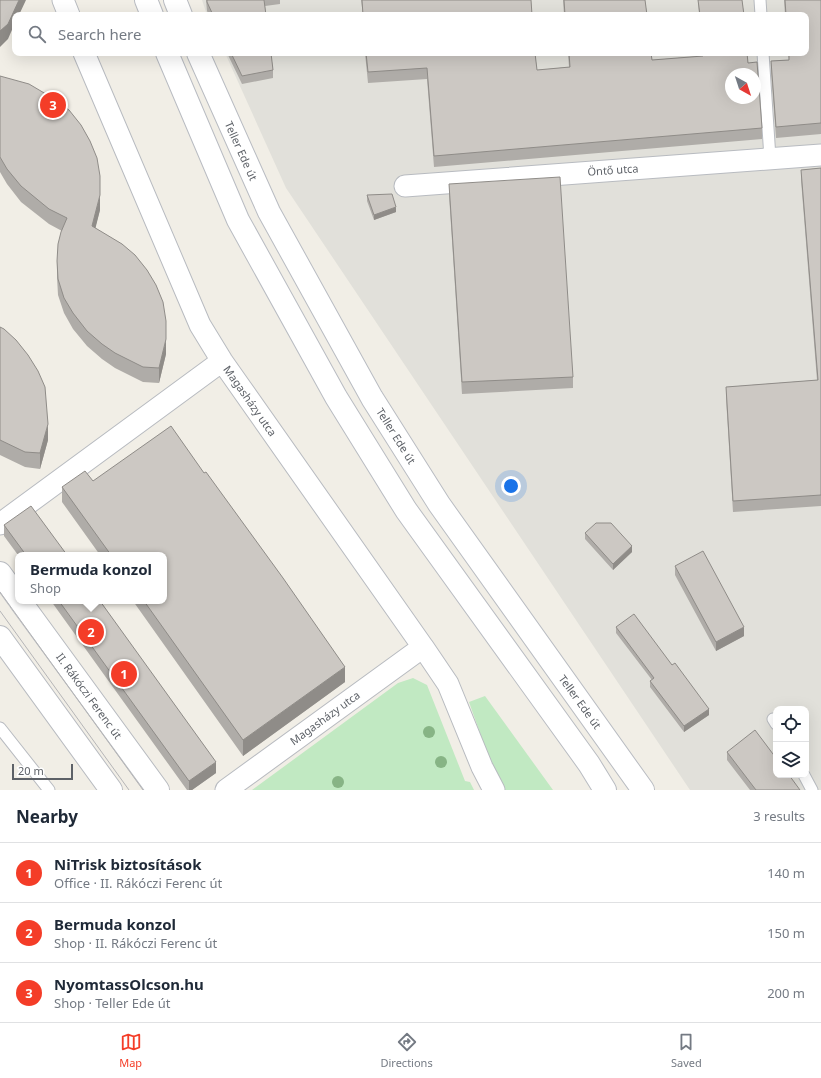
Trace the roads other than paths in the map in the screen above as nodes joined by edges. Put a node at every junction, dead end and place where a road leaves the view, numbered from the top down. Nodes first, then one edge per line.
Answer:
1 (63, 0) edge
2 (146, 0) edge
3 (175, 0) edge
4 (760, 0) edge
5 (68, 12) edge
6 (151, 12) edge
7 (180, 12) edge
8 (761, 12) edge
9 (85, 56) edge
10 (168, 56) edge
11 (199, 56) edge
12 (763, 56) edge
13 (821, 156) edge
14 (770, 158) junction
15 (405, 186) dead end
16 (222, 361) junction
17 (0, 524) edge
18 (0, 573) edge
19 (15, 594) edge
20 (22, 604) edge
21 (0, 637) edge
22 (423, 647) junction
23 (0, 728) edge
24 (806, 778) edge
25 (49, 790) edge
26 (111, 790) edge
27 (158, 790) edge
28 (226, 790) edge
29 (494, 790) edge
30 (605, 790) edge
31 (643, 790) edge
32 (812, 790) edge

1 - 5 street
2 - 6 main road
3 - 7 main road
4 - 8 lane
9 - 16 street
10 - 30 main road
11 - 31 main road, Teller Ede út
12 - 14 lane
13 - 14 street, Öntő utca
14 - 15 street, Öntő utca
16 - 17 street, Magasházy utca
16 - 22 street, Magasházy utca
18 - 19 main road
20 - 27 main road, II. Rákóczi Ferenc út
21 - 26 main road
22 - 28 street, Magasházy utca
22 - 29 street, Magasházy utca
23 - 25 lane
24 - 32 lane

